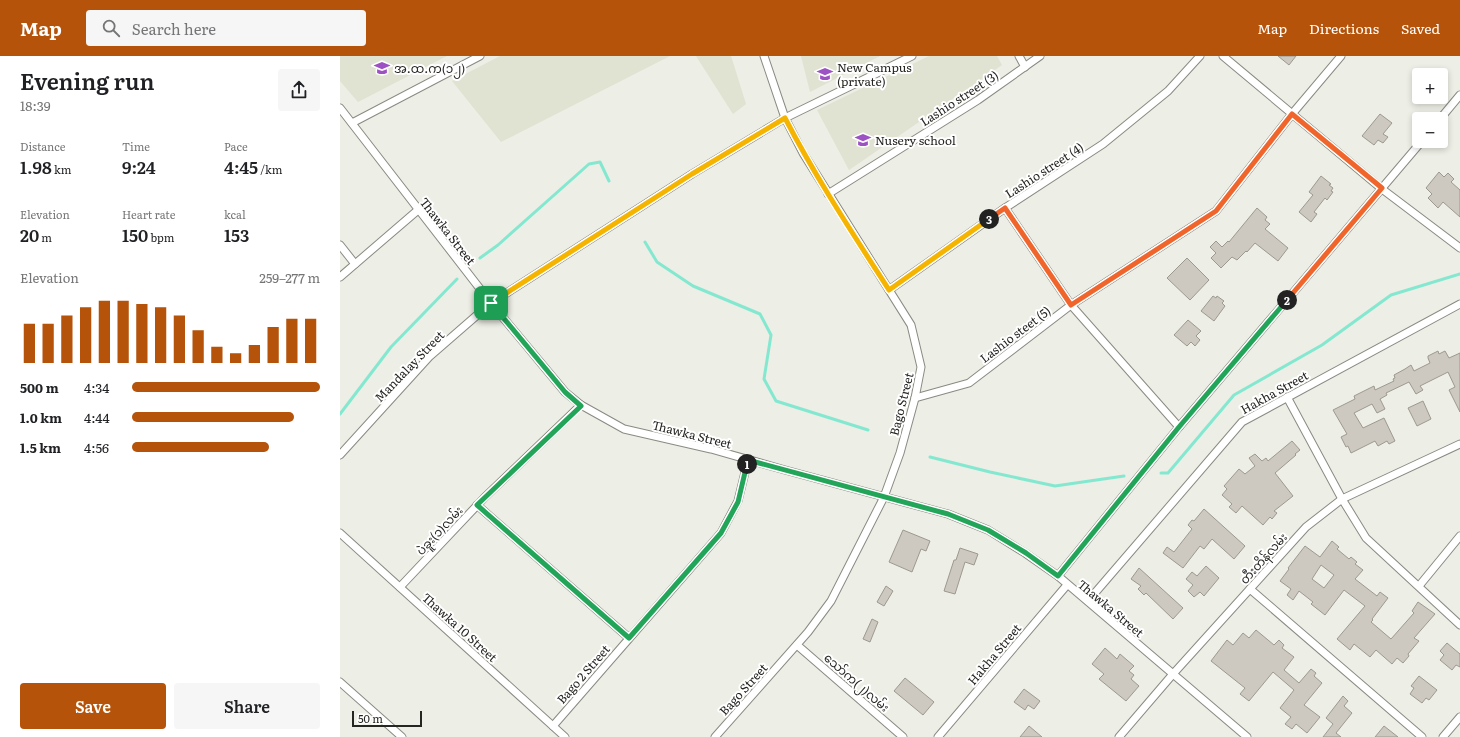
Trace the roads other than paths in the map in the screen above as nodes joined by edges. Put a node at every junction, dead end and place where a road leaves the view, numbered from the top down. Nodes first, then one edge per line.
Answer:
1 (480, 56) edge
2 (764, 56) edge
3 (912, 56) edge
4 (1019, 56) edge
5 (1040, 56) edge
6 (1200, 56) edge
7 (1223, 56) edge
8 (1341, 56) edge
9 (1025, 67) junction
10 (1460, 95) edge
11 (340, 108) edge
12 (1446, 112) edge
13 (1292, 114) junction
14 (785, 118) junction
15 (352, 123) junction
16 (1416, 148) edge
17 (1382, 188) junction
18 (828, 194) junction
19 (1005, 208) junction
20 (418, 210) junction
21 (340, 245) edge
22 (1460, 248) edge
23 (355, 264) junction
24 (340, 277) edge
25 (889, 290) junction
26 (491, 303) junction
27 (1460, 304) edge
28 (1071, 305) junction
29 (1287, 397) junction
30 (915, 398) junction
31 (581, 406) junction
32 (1179, 427) junction
33 (1460, 444) edge
34 (340, 455) edge
35 (748, 460) junction
36 (884, 497) junction
37 (1342, 499) junction
38 (477, 505) junction
39 (340, 533) edge
40 (1460, 536) edge
41 (1058, 576) junction
42 (1067, 585) junction
43 (1419, 586) junction
44 (400, 587) junction
45 (1250, 589) junction
46 (1088, 601) junction
47 (1460, 625) edge
48 (629, 638) junction
49 (797, 644) junction
50 (1173, 674) junction
51 (340, 682) edge
52 (1460, 717) edge
53 (553, 726) junction
54 (402, 737) edge
55 (565, 737) edge
56 (714, 737) edge
57 (903, 737) edge
58 (938, 737) edge
59 (1119, 737) edge
60 (1247, 737) edge
61 (1422, 737) edge
62 (1443, 737) edge

1 - 15 street
2 - 14 street, Bago Street
3 - 14 street, Mandalay Street
4 - 9 street
5 - 9 street, Lashio street (3)
6 - 19 street, Lashio street (4)
7 - 13 street
8 - 13 street, Lashio steet (5)
9 - 18 street, Lashio street (3)
10 - 12 street
11 - 15 street, Thawka Street
13 - 17 street
13 - 28 street, Lashio steet (5)
14 - 18 street, Bago Street
14 - 26 street, Mandalay Street
15 - 20 street, Thawka Street
16 - 17 street
17 - 22 street
17 - 32 street
18 - 25 street, Bago Street
19 - 25 street, Lashio street (4)
19 - 28 street
20 - 23 street
20 - 26 street, Thawka Street
21 - 23 street
23 - 24 street
25 - 30 street, Bago Street
26 - 31 street, Thawka Street
26 - 34 street, Mandalay Street
27 - 29 street, Hakha Street
28 - 30 street, Lashio steet (5)
28 - 32 street
29 - 37 street
29 - 46 street, Hakha Street
30 - 36 street, Bago Street
31 - 35 street, Thawka Street
31 - 38 street, ပဲခူး(၁)လမ်း
32 - 41 street
33 - 37 street, တီးတိန်လမ်း
35 - 36 street, Thawka Street
35 - 48 street, Bago 2 Street
36 - 41 street, Thawka Street
36 - 49 street, Bago Street
37 - 43 street
37 - 45 street, တီးတိန်လမ်း
38 - 44 street, ပဲခူး(၁)လမ်း
38 - 48 street
39 - 44 street, Thawka 10 Street
40 - 43 street
41 - 42 street, Thawka Street
42 - 46 street, Thawka Street
42 - 58 street, Hakha Street
43 - 47 street
44 - 53 street, Thawka 10 Street
45 - 50 street, တီးတိန်လမ်း
45 - 61 street
46 - 50 street, Thawka Street
48 - 53 street, Bago 2 Street
49 - 56 street, Bago Street
49 - 57 street, သော်က(၂)လမ်း
50 - 59 street, တီးတိန်လမ်း
50 - 60 street, Thawka Street
51 - 54 street
52 - 62 street
53 - 55 street, Thawka 10 Street

